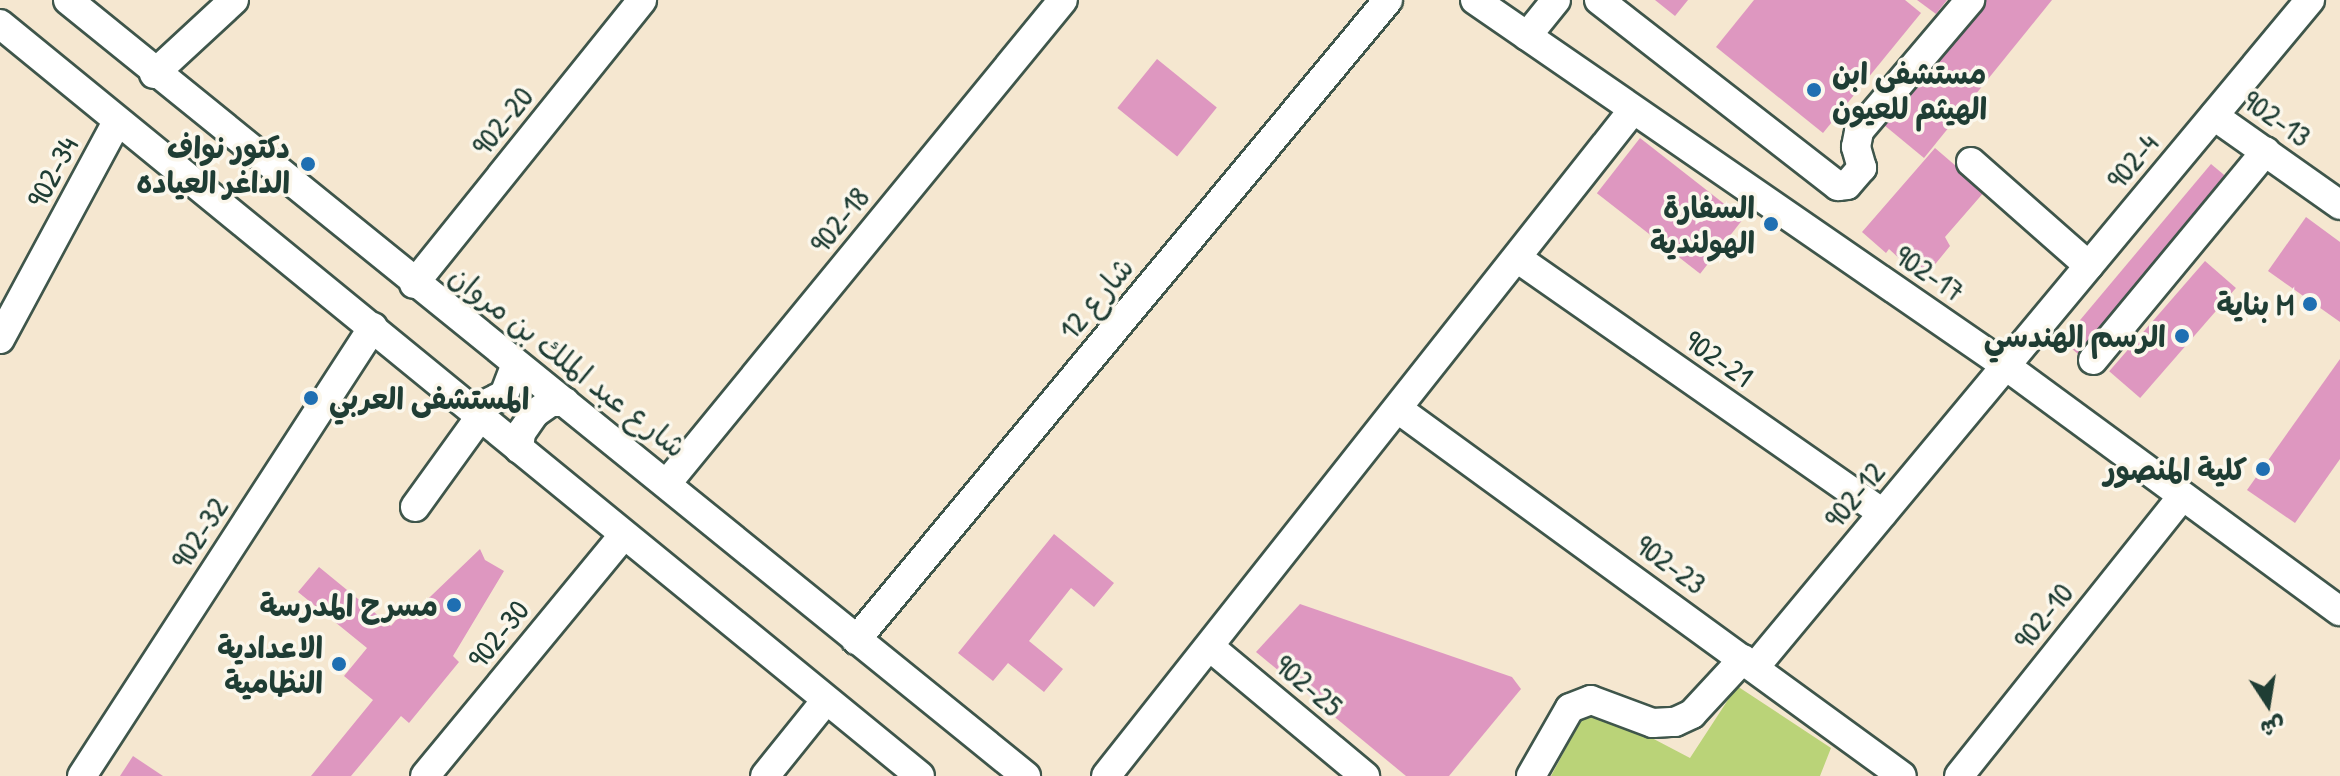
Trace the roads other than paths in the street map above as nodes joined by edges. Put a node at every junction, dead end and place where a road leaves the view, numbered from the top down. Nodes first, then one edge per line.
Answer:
1 (68, 0) edge
2 (234, 0) edge
3 (642, 0) edge
4 (1063, 0) edge
5 (1388, 0) edge
6 (1475, 0) edge
7 (1556, 0) edge
8 (1599, 0) edge
9 (1970, 0) edge
10 (2310, 0) edge
11 (0, 24) edge
12 (1527, 36) junction
13 (154, 74) junction
14 (1633, 110) junction
15 (2214, 116) junction
16 (117, 122) junction
17 (2266, 151) junction
18 (1971, 162) dead end
19 (2340, 205) edge
20 (1517, 258) junction
21 (2089, 266) junction
22 (414, 284) junction
23 (373, 327) junction
24 (0, 339) edge
25 (2093, 360) dead end
26 (516, 364) junction
27 (2006, 366) junction
28 (565, 402) junction
29 (1398, 409) junction
30 (477, 414) junction
31 (519, 449) junction
32 (668, 482) junction
33 (2181, 498) junction
34 (415, 507) dead end
35 (1883, 513) junction
36 (623, 536) junction
37 (2340, 611) edge
38 (856, 640) junction
39 (1210, 647) junction
40 (1749, 663) junction
41 (826, 700) junction
42 (82, 776) edge
43 (425, 776) edge
44 (765, 776) edge
45 (920, 776) edge
46 (1026, 776) edge
47 (1106, 776) edge
48 (1365, 776) edge
49 (1531, 776) edge
50 (1902, 776) edge
51 (1959, 776) edge

1 - 13 street, شارع عبد الملك بن مروان
2 - 13 street
3 - 22 street, 902-20
4 - 32 street, 902-18
5 - 38 street, شارع 12
6 - 12 street, 902-17
7 - 12 street
8 - 9 street
10 - 15 street, 902-4
11 - 16 street
12 - 14 street, 902-17
13 - 22 street, شارع عبد الملك بن مروان
14 - 20 street
14 - 27 street, 902-17
15 - 17 street, 902-13
15 - 21 street, 902-4
16 - 23 street
16 - 24 street, 902-34
17 - 19 street, 902-13
17 - 25 street
18 - 21 street
20 - 29 street
20 - 35 street, 902-21
21 - 27 street, 902-4
22 - 26 street, شارع عبد الملك بن مروان
23 - 30 street
23 - 42 street, 902-32
26 - 28 street, شارع عبد الملك بن مروان
26 - 30 street
27 - 33 street, 902-17
27 - 35 street, 902-12
28 - 31 street
28 - 32 street, شارع عبد الملك بن مروان
29 - 39 street
29 - 40 street, 902-23
30 - 31 street
30 - 34 street
31 - 36 street
32 - 38 street, شارع عبد الملك بن مروان
33 - 37 street, 902-17
33 - 51 street, 902-10
35 - 40 street, 902-12
36 - 41 street
36 - 43 street, 902-30
38 - 46 street, شارع عبد الملك بن مروان
39 - 47 street
39 - 48 street, 902-25
40 - 49 street, 902-12
40 - 50 street, 902-23
41 - 44 street
41 - 45 street

